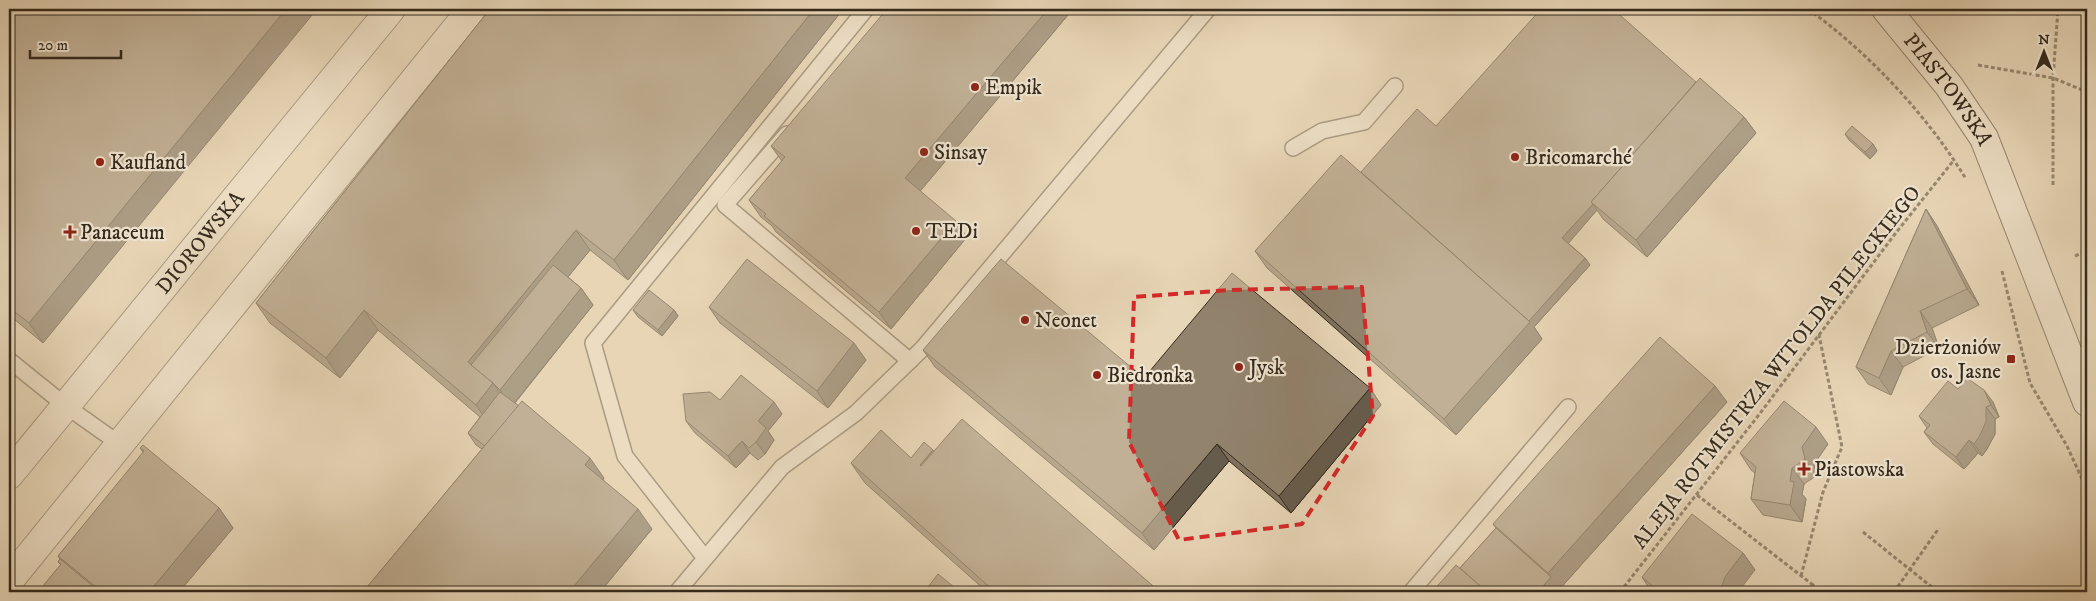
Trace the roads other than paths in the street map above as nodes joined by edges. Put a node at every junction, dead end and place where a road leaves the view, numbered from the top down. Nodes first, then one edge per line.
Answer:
1 (391, 9) edge
2 (472, 9) edge
3 (866, 9) edge
4 (1208, 9) edge
5 (1886, 9) edge
6 (1395, 86) dead end
7 (796, 125) edge
8 (1294, 148) dead end
9 (9, 360) edge
10 (910, 361) junction
11 (2087, 402) edge
12 (66, 406) junction
13 (1568, 407) dead end
14 (121, 445) junction
15 (9, 475) edge
16 (705, 558) junction
17 (9, 581) edge
18 (676, 592) edge
19 (1411, 592) edge

1 - 12 street, DIOROWSKA
2 - 14 street
3 - 16 lane
4 - 10 lane
5 - 11 street, PIASTOWSKA
6 - 8 lane
7 - 10 lane
9 - 12 lane
10 - 16 lane
12 - 14 lane
12 - 15 street, DIOROWSKA
13 - 19 lane
14 - 17 street
16 - 18 lane

